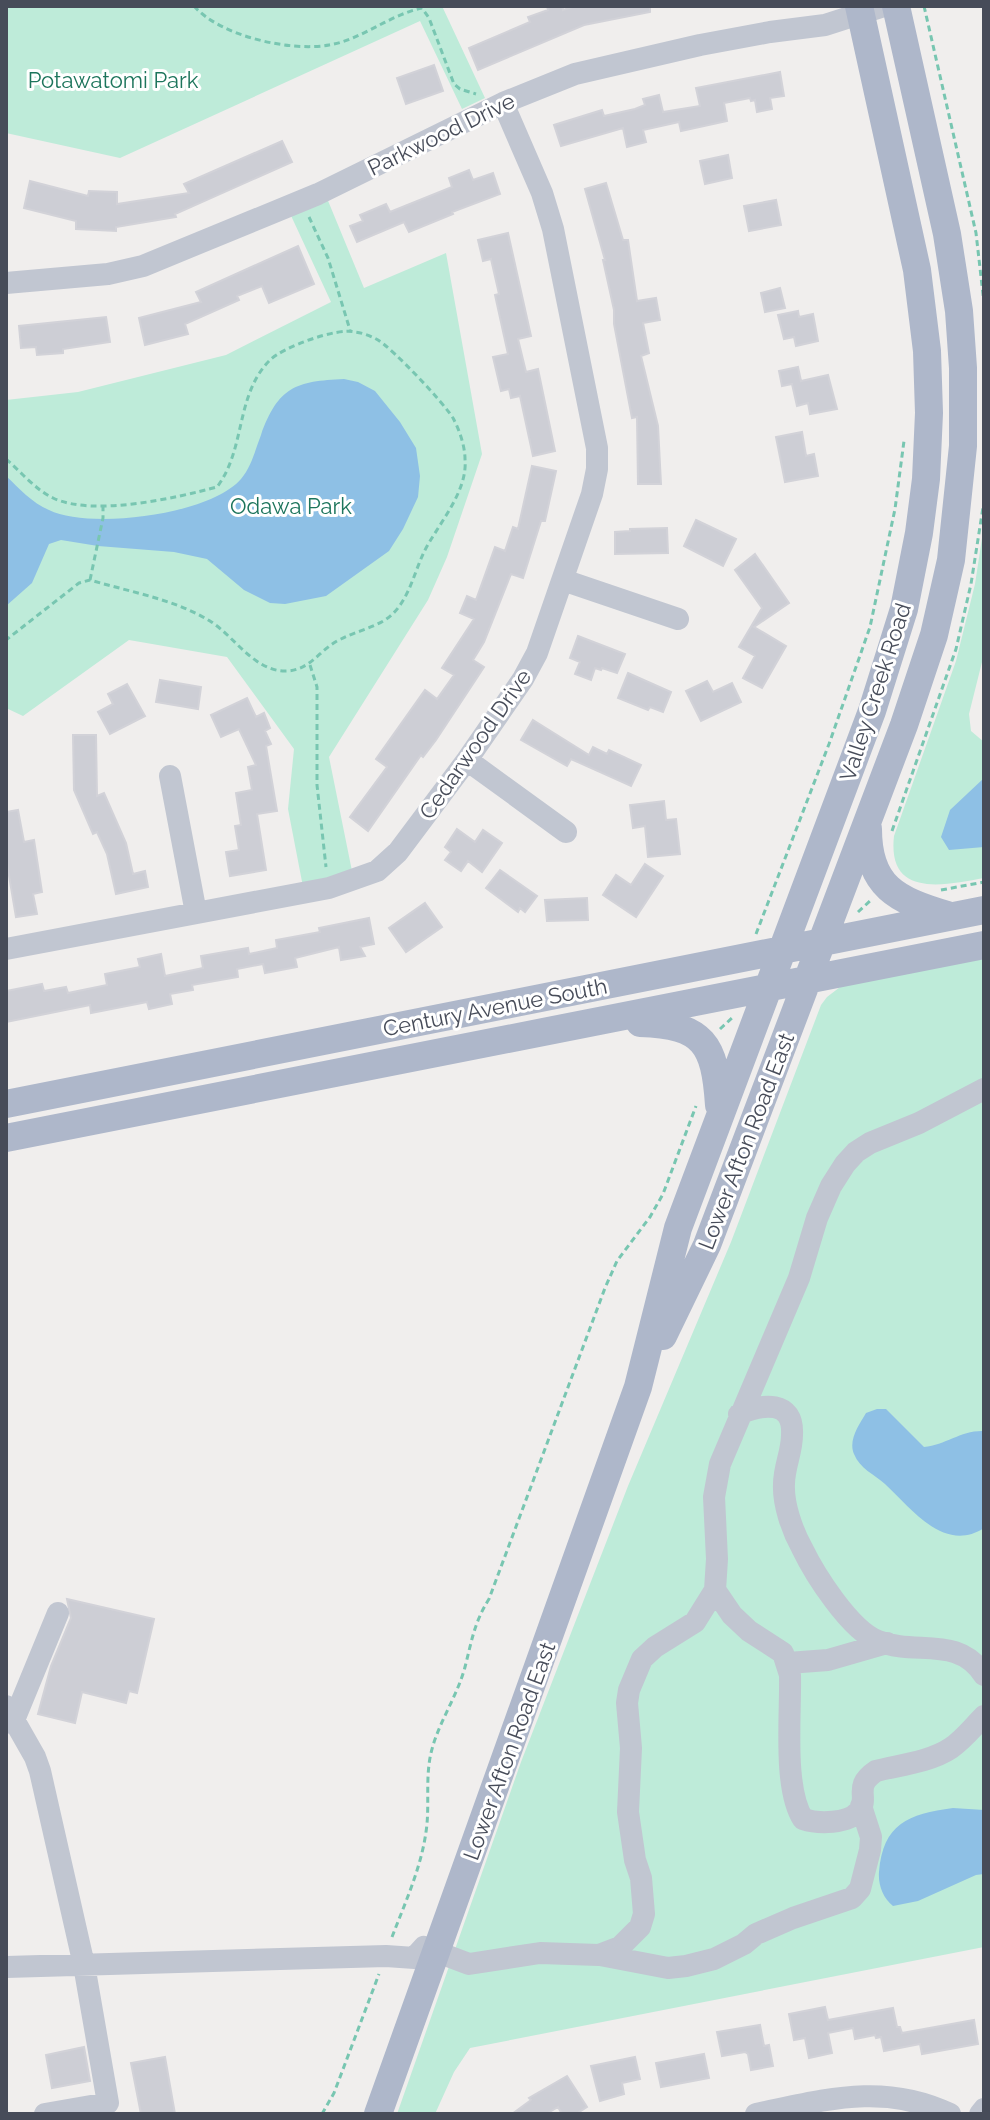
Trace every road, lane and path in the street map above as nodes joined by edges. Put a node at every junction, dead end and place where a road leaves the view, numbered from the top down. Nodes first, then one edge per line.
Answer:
1 (194, 6) edge
2 (896, 6) edge
3 (924, 6) edge
4 (868, 9) edge
5 (805, 17) edge
6 (495, 107) junction
7 (302, 201) junction
8 (6, 283) edge
9 (984, 303) edge
10 (350, 330) junction
11 (904, 438) dead end
12 (6, 459) edge
13 (103, 506) junction
14 (90, 580) junction
15 (563, 580) junction
16 (678, 619) dead end
17 (6, 640) edge
18 (310, 665) junction
19 (467, 760) junction
20 (170, 776) dead end
21 (869, 819) junction
22 (566, 832) dead end
23 (984, 882) edge
24 (329, 888) junction
25 (936, 890) dead end
26 (984, 910) edge
27 (196, 913) junction
28 (952, 916) junction
29 (823, 942) junction
30 (984, 945) edge
31 (6, 949) edge
32 (780, 950) junction
33 (751, 956) junction
34 (809, 979) junction
35 (753, 991) junction
36 (599, 1021) junction
37 (702, 1042) junction
38 (984, 1089) edge
39 (6, 1104) edge
40 (708, 1107) junction
41 (6, 1138) edge
42 (638, 1387) junction
43 (739, 1414) junction
44 (715, 1590) junction
45 (58, 1613) dead end
46 (860, 1629) junction
47 (887, 1643) junction
48 (850, 1654) junction
49 (788, 1663) junction
50 (984, 1675) edge
51 (9, 1716) edge
52 (984, 1716) edge
53 (861, 1806) junction
54 (640, 1927) junction
55 (599, 1955) junction
56 (386, 1956) junction
57 (428, 1956) junction
58 (84, 1965) junction
59 (662, 1966) junction
60 (6, 1967) edge
61 (984, 2109) edge
62 (45, 2114) edge
63 (322, 2114) edge
64 (378, 2114) edge
65 (756, 2114) edge
66 (950, 2114) edge
67 (980, 2114) edge

1 - 6 path
2 - 21 main road, Valley Creek Road
3 - 9 path
4 - 5 street, Parkwood Drive
4 - 32 main road, Valley Creek Road
5 - 6 street, Parkwood Drive
6 - 7 street, Parkwood Drive
6 - 15 street, Cedarwood Drive
7 - 8 street, Parkwood Drive
7 - 10 path
10 - 13 path
10 - 18 path
11 - 33 path
12 - 13 path
13 - 14 path
14 - 17 path
14 - 18 path
15 - 16 street
15 - 19 street, Cedarwood Drive
18 - 24 path
19 - 22 street
19 - 24 street, Cedarwood Drive
20 - 27 street
21 - 28 main road
21 - 29 main road, Valley Creek Road
23 - 25 path
24 - 27 street, Cedarwood Drive
26 - 28 main road, Century Avenue South
27 - 31 street, Cedarwood Drive
28 - 29 main road, Century Avenue South
29 - 32 main road, Century Avenue South
29 - 34 main road, Valley Creek Road
30 - 34 main road, Century Avenue South
32 - 33 main road, Century Avenue South
32 - 35 main road, Valley Creek Road
33 - 39 main road, Century Avenue South
34 - 35 main road, Century Avenue South
34 - 42 main road, Lower Afton Road East
35 - 36 main road, Century Avenue South
35 - 37 path
35 - 40 main road, Lower Afton Road East
36 - 37 main road
36 - 41 main road, Century Avenue South
37 - 40 main road
38 - 43 street
40 - 42 main road, Lower Afton Road East
40 - 56 path
42 - 57 main road, Lower Afton Road East
43 - 44 street
43 - 46 street
44 - 49 street
44 - 54 street
45 - 51 street
46 - 47 street
46 - 48 street
47 - 48 street
47 - 50 street
48 - 49 street
49 - 53 street
51 - 58 street
52 - 53 street
53 - 59 street
54 - 55 street
54 - 59 street
55 - 57 street
55 - 59 street
56 - 57 street
56 - 58 street
56 - 63 path
57 - 64 main road, Lower Afton Road East
58 - 60 street
58 - 62 street
61 - 67 street
65 - 66 street

